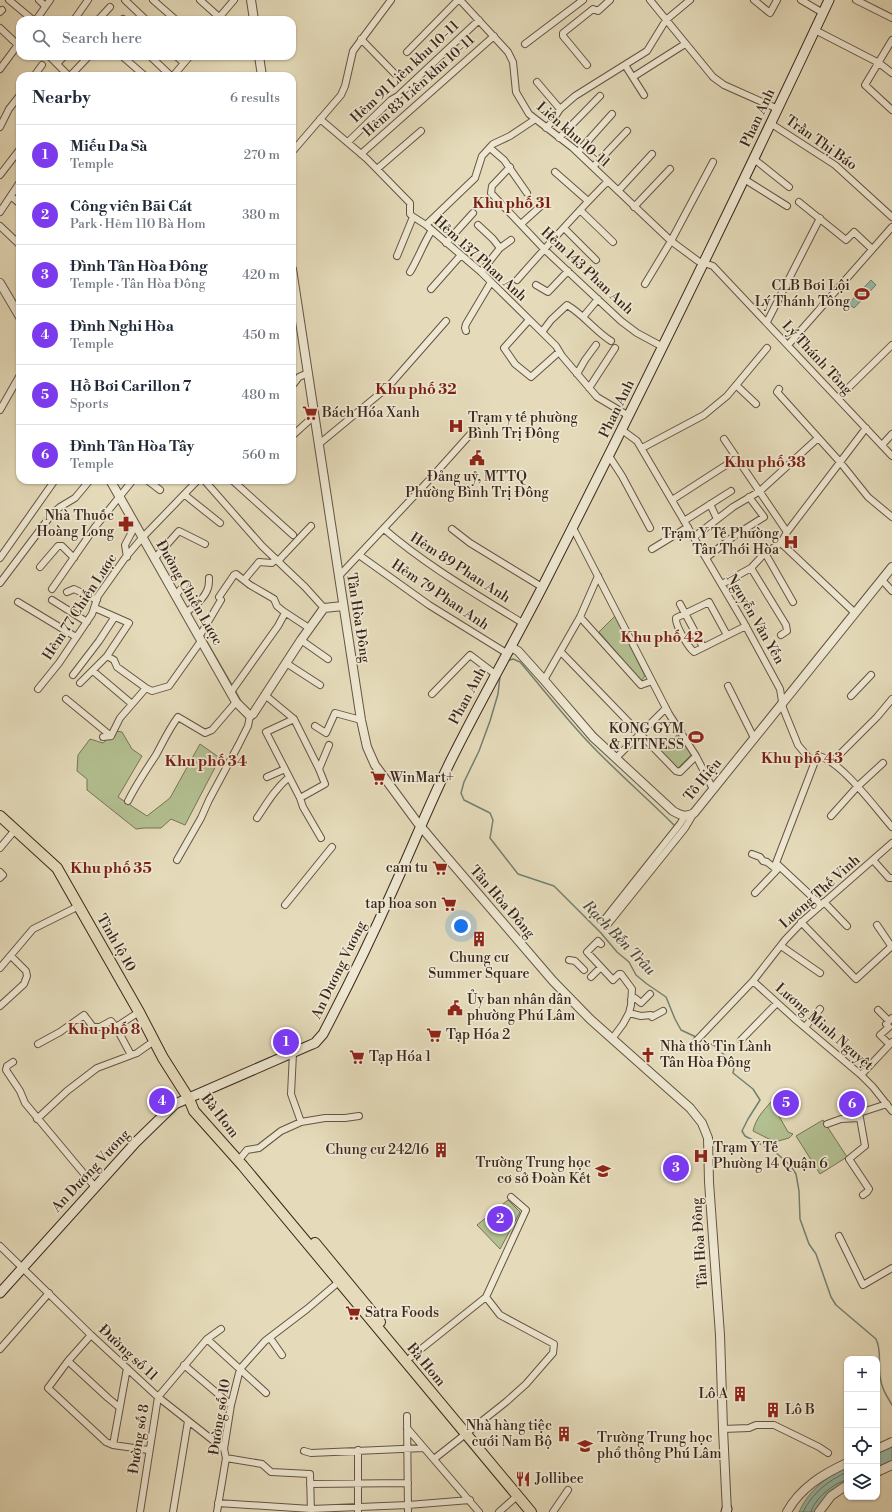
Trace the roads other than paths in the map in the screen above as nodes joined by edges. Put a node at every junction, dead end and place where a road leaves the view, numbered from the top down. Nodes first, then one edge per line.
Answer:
1 (9, 0) edge
2 (39, 0) edge
3 (50, 0) edge
4 (88, 0) edge
5 (125, 0) edge
6 (154, 0) edge
7 (200, 0) edge
8 (234, 0) edge
9 (251, 0) edge
10 (391, 0) edge
11 (459, 0) edge
12 (584, 0) edge
13 (610, 0) edge
14 (650, 0) edge
15 (690, 0) edge
16 (754, 0) edge
17 (777, 0) edge
18 (801, 0) edge
19 (829, 0) edge
20 (856, 0) edge
21 (45, 6) junction
22 (110, 7) dead end
23 (593, 9) junction
24 (823, 13) junction
25 (29, 16) edge
26 (37, 16) edge
27 (77, 16) edge
28 (102, 16) edge
29 (142, 16) edge
30 (172, 16) edge
31 (215, 16) edge
32 (221, 16) edge
33 (253, 16) edge
34 (892, 18) edge
35 (479, 20) junction
36 (666, 20) junction
37 (0, 28) edge
38 (815, 30) junction
39 (494, 36) junction
40 (361, 39) junction
41 (892, 40) edge
42 (16, 41) edge
43 (525, 44) dead end
44 (685, 44) junction
45 (16, 47) edge
46 (407, 52) dead end
47 (53, 60) edge
48 (60, 60) edge
49 (84, 60) edge
50 (127, 60) edge
51 (154, 60) edge
52 (181, 60) edge
53 (187, 60) edge
54 (260, 60) edge
55 (184, 63) junction
56 (879, 63) junction
57 (57, 64) junction
58 (42, 65) dead end
59 (587, 65) dead end
60 (625, 65) junction
61 (0, 69) edge
62 (37, 72) edge
63 (66, 72) edge
64 (74, 72) edge
65 (140, 72) edge
66 (168, 72) edge
67 (176, 72) edge
68 (261, 72) edge
69 (892, 73) edge
70 (395, 74) dead end
71 (633, 77) junction
72 (537, 82) dead end
73 (644, 95) dead end
74 (600, 96) dead end
75 (16, 99) edge
76 (560, 109) junction
77 (778, 109) junction
78 (892, 110) edge
79 (612, 114) dead end
80 (320, 119) junction
81 (534, 120) junction
82 (770, 123) junction
83 (0, 127) edge
84 (546, 128) junction
85 (421, 131) dead end
86 (627, 131) dead end
87 (560, 138) junction
88 (348, 142) junction
89 (296, 147) edge
90 (490, 148) junction
91 (578, 152) junction
92 (361, 154) junction
93 (652, 154) dead end
94 (16, 155) edge
95 (754, 159) junction
96 (713, 162) dead end
97 (510, 167) junction
98 (593, 167) junction
99 (377, 169) junction
100 (670, 169) dead end
101 (555, 172) dead end
102 (0, 176) edge
103 (744, 179) junction
104 (608, 181) junction
105 (789, 186) dead end
106 (16, 188) edge
107 (618, 191) junction
108 (526, 193) dead end
109 (11, 196) junction
110 (16, 200) edge
111 (588, 201) junction
112 (799, 202) dead end
113 (542, 205) dead end
114 (787, 206) dead end
115 (634, 207) junction
116 (580, 210) junction
117 (0, 212) edge
118 (472, 213) dead end
119 (413, 217) junction
120 (892, 217) edge
121 (820, 218) junction
122 (521, 224) junction
123 (426, 225) junction
124 (478, 225) dead end
125 (0, 226) edge
126 (892, 227) edge
127 (564, 228) junction
128 (432, 230) junction
129 (511, 240) dead end
130 (16, 241) edge
131 (613, 242) dead end
132 (671, 242) junction
133 (446, 243) junction
134 (500, 248) junction
135 (544, 249) junction
136 (872, 249) junction
137 (461, 255) junction
138 (397, 256) dead end
139 (596, 260) dead end
140 (705, 263) junction
141 (568, 271) junction
142 (410, 272) dead end
143 (481, 272) junction
144 (517, 280) dead end
145 (0, 282) edge
146 (490, 282) junction
147 (645, 284) dead end
148 (536, 286) dead end
149 (431, 289) dead end
150 (296, 295) edge
151 (598, 299) junction
152 (16, 310) edge
153 (583, 317) junction
154 (446, 320) dead end
155 (530, 320) junction
156 (767, 322) junction
157 (466, 331) dead end
158 (542, 332) junction
159 (610, 341) dead end
160 (596, 345) dead end
161 (788, 345) junction
162 (892, 345) edge
163 (663, 347) junction
164 (615, 348) dead end
165 (767, 348) dead end
166 (559, 352) junction
167 (308, 373) junction
168 (577, 374) junction
169 (296, 381) edge
170 (16, 383) edge
171 (736, 385) junction
172 (589, 388) junction
173 (779, 389) dead end
174 (838, 398) junction
175 (756, 404) dead end
176 (1, 407) edge
177 (314, 416) junction
178 (629, 416) junction
179 (866, 428) junction
180 (474, 430) dead end
181 (622, 430) junction
182 (296, 432) edge
183 (892, 434) edge
184 (818, 438) junction
185 (724, 439) dead end
186 (319, 444) junction
187 (882, 444) junction
188 (642, 448) junction
189 (609, 456) junction
190 (892, 456) edge
191 (738, 458) junction
192 (840, 462) junction
193 (52, 484) edge
194 (87, 484) edge
195 (114, 484) edge
196 (130, 484) edge
197 (152, 484) edge
198 (194, 484) edge
199 (207, 484) edge
200 (236, 484) edge
201 (160, 490) dead end
202 (731, 491) dead end
203 (760, 492) junction
204 (122, 493) junction
205 (185, 494) junction
206 (749, 497) junction
207 (672, 500) junction
208 (710, 504) junction
209 (892, 517) edge
210 (717, 519) junction
211 (684, 520) junction
212 (220, 523) dead end
213 (135, 526) junction
214 (311, 526) dead end
215 (572, 526) junction
216 (688, 527) junction
217 (650, 528) dead end
218 (384, 529) junction
219 (452, 529) dead end
220 (786, 532) junction
221 (293, 535) dead end
222 (143, 536) junction
223 (694, 537) junction
224 (782, 543) junction
225 (205, 544) dead end
226 (652, 549) dead end
227 (765, 553) junction
228 (359, 555) junction
229 (127, 557) junction
230 (157, 557) junction
231 (0, 558) edge
232 (74, 558) junction
233 (706, 558) junction
234 (277, 560) junction
235 (40, 567) dead end
236 (892, 567) edge
237 (751, 568) junction
238 (339, 576) junction
239 (598, 576) junction
240 (209, 578) dead end
241 (244, 580) junction
242 (882, 580) junction
243 (0, 583) edge
244 (722, 584) junction
245 (184, 586) dead end
246 (542, 587) junction
247 (52, 589) dead end
248 (892, 591) edge
249 (67, 592) dead end
250 (175, 596) junction
251 (52, 600) dead end
252 (96, 600) junction
253 (18, 602) dead end
254 (793, 602) dead end
255 (680, 604) dead end
256 (343, 606) junction
257 (95, 608) junction
258 (324, 608) junction
259 (188, 612) junction
260 (285, 613) junction
261 (684, 613) junction
262 (855, 613) junction
263 (580, 617) junction
264 (114, 618) junction
265 (87, 622) junction
266 (524, 624) junction
267 (746, 626) junction
268 (309, 628) junction
269 (727, 635) junction
270 (781, 635) dead end
271 (201, 636) junction
272 (76, 637) junction
273 (301, 640) junction
274 (703, 648) junction
275 (510, 650) junction
276 (561, 652) junction
277 (107, 656) junction
278 (328, 658) dead end
279 (286, 663) junction
280 (93, 671) junction
281 (495, 674) junction
282 (72, 675) dead end
283 (871, 675) dead end
284 (544, 680) junction
285 (652, 681) junction
286 (80, 682) dead end
287 (320, 685) dead end
288 (728, 686) dead end
289 (146, 688) junction
290 (38, 689) dead end
291 (233, 689) junction
292 (432, 694) dead end
293 (265, 695) junction
294 (851, 696) dead end
295 (66, 699) dead end
296 (892, 699) edge
297 (236, 702) junction
298 (783, 703) junction
299 (132, 704) junction
300 (666, 708) junction
301 (250, 716) junction
302 (294, 719) junction
303 (361, 720) junction
304 (315, 726) dead end
305 (640, 735) junction
306 (111, 736) junction
307 (103, 737) dead end
308 (754, 738) junction
309 (329, 745) dead end
310 (696, 756) junction
311 (820, 756) dead end
312 (616, 758) junction
313 (832, 762) junction
314 (883, 763) dead end
315 (285, 769) junction
316 (319, 769) junction
317 (267, 777) dead end
318 (289, 777) junction
319 (857, 787) junction
320 (713, 789) junction
321 (300, 798) junction
322 (128, 801) dead end
323 (694, 813) junction
324 (0, 816) edge
325 (684, 816) junction
326 (831, 816) dead end
327 (257, 818) dead end
328 (421, 826) junction
329 (892, 827) edge
330 (15, 830) junction
331 (321, 838) dead end
332 (892, 843) edge
333 (332, 847) dead end
334 (0, 848) edge
335 (752, 854) dead end
336 (177, 860) dead end
337 (873, 860) junction
338 (776, 866) junction
339 (0, 872) edge
340 (0, 878) edge
341 (892, 878) edge
342 (755, 893) dead end
343 (822, 904) junction
344 (285, 905) dead end
345 (79, 906) junction
346 (801, 922) junction
347 (876, 925) dead end
348 (847, 926) dead end
349 (601, 944) dead end
350 (781, 946) junction
351 (892, 947) edge
352 (11, 956) junction
353 (569, 960) dead end
354 (601, 967) junction
355 (0, 968) edge
356 (584, 970) dead end
357 (820, 973) dead end
358 (591, 977) dead end
359 (754, 981) junction
360 (650, 994) dead end
361 (631, 1000) junction
362 (777, 1003) junction
363 (0, 1006) edge
364 (820, 1009) dead end
365 (663, 1010) dead end
366 (878, 1010) dead end
367 (139, 1012) junction
368 (630, 1013) junction
369 (889, 1021) edge
370 (116, 1027) junction
371 (805, 1028) junction
372 (612, 1039) junction
373 (741, 1040) dead end
374 (154, 1041) junction
375 (696, 1041) dead end
376 (891, 1043) edge
377 (38, 1044) dead end
378 (293, 1053) junction
379 (132, 1055) junction
380 (13, 1062) dead end
381 (861, 1075) junction
382 (189, 1099) junction
383 (887, 1104) junction
384 (892, 1111) edge
385 (359, 1116) dead end
386 (860, 1118) junction
387 (37, 1119) junction
388 (301, 1122) junction
389 (827, 1124) dead end
390 (240, 1159) junction
391 (95, 1187) junction
392 (863, 1195) dead end
393 (510, 1196) dead end
394 (839, 1236) dead end
395 (0, 1246) edge
396 (22, 1268) junction
397 (892, 1268) edge
398 (341, 1279) junction
399 (0, 1293) edge
400 (49, 1294) junction
401 (486, 1297) junction
402 (221, 1329) dead end
403 (91, 1335) junction
404 (270, 1338) junction
405 (207, 1339) junction
406 (0, 1349) edge
407 (282, 1355) dead end
408 (410, 1358) junction
409 (68, 1361) junction
410 (184, 1365) junction
411 (127, 1368) junction
412 (240, 1369) junction
413 (266, 1393) dead end
414 (158, 1397) junction
415 (231, 1405) junction
416 (119, 1407) junction
417 (407, 1416) dead end
418 (188, 1421) junction
419 (407, 1428) junction
420 (723, 1429) junction
421 (469, 1433) junction
422 (892, 1442) edge
423 (113, 1445) junction
424 (424, 1448) junction
425 (880, 1448) edge
426 (224, 1449) junction
427 (407, 1449) junction
428 (148, 1450) junction
429 (358, 1450) junction
430 (304, 1451) dead end
431 (828, 1453) dead end
432 (226, 1458) junction
433 (434, 1459) junction
434 (845, 1464) edge
435 (892, 1465) edge
436 (880, 1471) edge
437 (408, 1483) junction
438 (310, 1484) junction
439 (358, 1484) junction
440 (844, 1487) edge
441 (568, 1490) dead end
442 (517, 1496) junction
443 (470, 1500) junction
444 (218, 1503) junction
445 (408, 1505) junction
446 (311, 1510) edge
447 (358, 1510) edge
448 (727, 1511) edge
449 (140, 1512) edge
450 (172, 1512) edge
451 (217, 1512) edge
452 (408, 1512) edge
453 (479, 1512) edge
454 (499, 1512) edge
455 (531, 1512) edge
456 (539, 1512) edge
457 (554, 1512) edge
458 (787, 1512) edge
459 (819, 1512) edge

1 - 25 street
2 - 21 street
3 - 21 street
4 - 27 street
5 - 29 street
6 - 30 street
7 - 31 street
8 - 32 street
9 - 33 street
10 - 40 street
11 - 35 street, Liên khu 10-11
11 - 46 street
12 - 23 street
12 - 43 street
13 - 23 street
14 - 36 street
15 - 36 street
16 - 17 street
18 - 24 street
19 - 24 main road, Phan Anh
20 - 34 street
21 - 26 street
22 - 28 street
23 - 59 street
24 - 38 main road, Phan Anh
35 - 39 street, Liên khu 10-11
35 - 88 street, Hẻm 91 Liên khu 10-11
36 - 44 street
36 - 60 street
37 - 42 street
38 - 56 street
38 - 77 main road, Phan Anh
39 - 81 street, Liên khu 10-11
39 - 92 street, Hẻm 83 Liên khu 10-11
40 - 70 street
40 - 80 street
41 - 56 street
44 - 71 street
44 - 77 street
45 - 61 street
47 - 57 street
48 - 57 street
49 - 64 street
50 - 65 street
51 - 66 street
52 - 55 street
53 - 55 street
54 - 68 street
55 - 67 street
56 - 69 street
56 - 78 street
57 - 63 street
58 - 62 street
60 - 71 street
60 - 76 street
71 - 73 street
72 - 76 street
74 - 87 street
75 - 83 street
76 - 84 street
77 - 82 main road, Phan Anh
79 - 91 street
80 - 88 street, Hẻm 137 Phan Anh
80 - 89 street
81 - 84 street, Liên khu 10-11
81 - 90 street
82 - 95 main road, Phan Anh
82 - 120 street, Trần Thị Báo
84 - 87 street, Liên khu 10-11
85 - 99 street
86 - 98 street
87 - 91 street, Liên khu 10-11
88 - 92 street, Hẻm 137 Phan Anh
90 - 97 street
90 - 123 street
91 - 98 street, Liên khu 10-11
92 - 99 street, Hẻm 137 Phan Anh
93 - 107 street
94 - 102 street
95 - 103 main road, Phan Anh
95 - 105 street
96 - 132 street
97 - 108 street
97 - 122 street, Hẻm 143 Phan Anh
98 - 104 street, Liên khu 10-11
99 - 119 street, Hẻm 137 Phan Anh
100 - 115 street
101 - 111 street
103 - 114 street
103 - 140 main road, Phan Anh
104 - 107 street, Liên khu 10-11
104 - 111 street
106 - 109 street
107 - 115 street, Liên khu 10-11
109 - 110 street
109 - 117 street
111 - 116 street
112 - 121 street
113 - 122 street
115 - 132 street, Liên khu 10-11
116 - 127 street
116 - 131 street
118 - 133 street
119 - 123 street, Hẻm 137 Phan Anh
119 - 138 street
121 - 136 street
121 - 156 street
122 - 135 street, Hẻm 143 Phan Anh
123 - 128 street, Hẻm 137 Phan Anh
124 - 134 street
125 - 130 street
126 - 136 street
127 - 135 street
127 - 139 street
128 - 133 street, Hẻm 137 Phan Anh
128 - 142 street
129 - 134 street
132 - 140 street, Liên khu 10-11
132 - 147 street
133 - 137 street, Hẻm 137 Phan Anh
134 - 143 street
135 - 141 street, Hẻm 143 Phan Anh
135 - 144 street
136 - 161 street
137 - 143 street, Hẻm 137 Phan Anh
137 - 149 street
140 - 156 street, Lý Thánh Tông
140 - 163 main road, Phan Anh
141 - 148 street
141 - 151 street, Hẻm 143 Phan Anh
143 - 146 street, Hẻm 137 Phan Anh
145 - 152 street
146 - 155 street, Hẻm 137 Phan Anh
146 - 157 street
150 - 167 street, Tân Hòa Đông
151 - 153 street
151 - 163 street, Hẻm 143 Phan Anh
153 - 158 street
153 - 159 street
154 - 186 street
155 - 158 street, Hẻm 137 Phan Anh
155 - 166 street
156 - 161 street, Lý Thánh Tông
158 - 166 street, Hẻm 137 Phan Anh
160 - 168 street
161 - 174 street, Lý Thánh Tông
162 - 174 street
163 - 178 main road, Phan Anh
164 - 172 street
165 - 171 street
166 - 168 street, Hẻm 137 Phan Anh
167 - 169 street
167 - 177 street, Tân Hòa Đông
168 - 172 street, Hẻm 137 Phan Anh
170 - 176 street
171 - 175 street
171 - 188 street
172 - 178 street, Hẻm 137 Phan Anh
173 - 184 street
174 - 179 street, Lý Thánh Tông
177 - 182 street
177 - 186 street, Tân Hòa Đông
178 - 181 main road, Phan Anh
179 - 187 street, Lý Thánh Tông
179 - 192 street
180 - 218 street
181 - 188 street, Nguyễn Văn Yến
181 - 189 main road, Phan Anh
183 - 187 street
184 - 192 street
184 - 203 street
185 - 191 street
186 - 238 street, Tân Hòa Đông
187 - 190 street, Lý Thánh Tông
188 - 207 street, Nguyễn Văn Yến
189 - 215 main road, Phan Anh
189 - 217 street
191 - 203 street
191 - 207 street
192 - 209 street
192 - 220 street
193 - 231 street
194 - 243 street
195 - 204 street, Đường Chiến Lược
196 - 204 street
197 - 201 street
198 - 205 street, Hẻm 77 Chiến Lược
199 - 234 street
200 - 221 street
202 - 208 street
203 - 206 street
203 - 220 street
204 - 213 street, Đường Chiến Lược
204 - 232 street
205 - 212 street
205 - 222 street, Hẻm 77 Chiến Lược
206 - 210 street
206 - 233 street
207 - 211 street, Nguyễn Văn Yến
208 - 210 street
208 - 211 street
210 - 223 street
211 - 216 street, Nguyễn Văn Yến
213 - 222 street, Đường Chiến Lược
213 - 229 street
214 - 234 street
215 - 239 street
215 - 246 main road, Phan Anh
216 - 223 street, Nguyễn Văn Yến
216 - 226 street
218 - 228 street
218 - 266 street, Hẻm 89 Phan Anh
219 - 246 street
220 - 224 street
222 - 229 street, Hẻm 77 Chiến Lược
222 - 230 street, Đường Chiến Lược
223 - 233 street, Nguyễn Văn Yến
224 - 227 street
224 - 262 street
225 - 230 street
227 - 237 street
227 - 254 street
228 - 238 street
228 - 275 street, Hẻm 79 Phan Anh
229 - 252 street, Hẻm 77 Chiến Lược
230 - 250 street, Đường Chiến Lược
232 - 235 street
232 - 247 street
233 - 244 street, Nguyễn Văn Yến
234 - 241 street
234 - 258 street
236 - 242 street, Tô Hiệu
237 - 244 street
237 - 270 street
238 - 256 street, Tân Hòa Đông
239 - 263 street
239 - 285 street
240 - 259 street
241 - 260 street
241 - 271 street
242 - 248 street
242 - 262 street, Tô Hiệu
244 - 267 street, Nguyễn Văn Yến
245 - 250 street
246 - 266 main road, Phan Anh
249 - 252 street
250 - 259 street, Đường Chiến Lược
251 - 265 street
252 - 257 street, Hẻm 77 Chiến Lược
253 - 272 street
255 - 261 street
256 - 258 street
256 - 303 street, Tân Hòa Đông
257 - 264 street
257 - 265 street, Hẻm 77 Chiến Lược
258 - 268 street
259 - 271 street, Đường Chiến Lược
260 - 268 street
260 - 291 street
261 - 269 street
261 - 274 street
261 - 274 street
262 - 298 street, Tô Hiệu
263 - 276 street
263 - 285 street
264 - 277 street
264 - 282 street
265 - 272 street, Hẻm 77 Chiến Lược
266 - 275 main road, Phan Anh
267 - 269 street
267 - 298 street, Nguyễn Văn Yến
268 - 273 street
269 - 274 street
271 - 289 street
271 - 291 street, Đường Chiến Lược
272 - 290 street, Hẻm 77 Chiến Lược
273 - 278 street
273 - 279 street
275 - 281 main road, Phan Anh
275 - 284 street, Tô Hiệu
276 - 284 street
276 - 305 street
277 - 280 street
277 - 289 street
279 - 287 street
279 - 293 street
280 - 286 street
280 - 299 street
281 - 292 street
281 - 328 main road, Phan Anh
283 - 294 street
284 - 312 street, Tô Hiệu
285 - 300 street
288 - 308 street
289 - 299 street
291 - 297 street, Đường Chiến Lược
293 - 301 street
293 - 302 street
295 - 306 street
296 - 313 street
297 - 301 street, Đường Chiến Lược
297 - 322 street
298 - 308 street, Tô Hiệu
298 - 338 street, Nguyễn Văn Yến
299 - 306 street
300 - 305 street
300 - 310 street
301 - 336 street
302 - 315 street
302 - 316 street
303 - 304 street
303 - 328 street, Tân Hòa Đông
305 - 310 street
305 - 312 street
306 - 307 street
308 - 320 street, Tô Hiệu
309 - 316 street
310 - 320 street
311 - 313 street
312 - 325 street, Tô Hiệu
313 - 319 street
314 - 319 street
315 - 317 street
315 - 318 street
316 - 321 street
318 - 321 street
318 - 327 street
319 - 326 street
319 - 329 street
320 - 323 street, Tô Hiệu
321 - 331 street
323 - 325 street, Tô Hiệu
323 - 325 street
324 - 330 main road, Tỉnh lộ 10
328 - 372 street, Tân Hòa Đông
328 - 378 main road, An Dương Vương
330 - 334 street
330 - 345 main road, Tỉnh lộ 10
332 - 337 street, Lương Thế Vinh
333 - 344 street
335 - 338 street
337 - 341 street
337 - 343 street, Lương Thế Vinh
338 - 342 street
338 - 343 street
339 - 340 street
343 - 346 street, Lương Thế Vinh
343 - 348 street
345 - 352 street
345 - 367 main road, Tỉnh lộ 10
346 - 350 street, Lương Thế Vinh
346 - 351 street
347 - 351 street
349 - 354 street
350 - 357 street
350 - 359 street, Lương Thế Vinh
352 - 355 street
352 - 363 street
353 - 356 street
354 - 358 street
354 - 361 street
359 - 362 street, Lương Minh Nguyệt
359 - 375 street, Lương Thế Vinh
360 - 361 street
361 - 368 street
362 - 371 street, Lương Minh Nguyệt
362 - 373 street
364 - 371 street
365 - 368 street
366 - 369 street
367 - 370 street
367 - 374 main road, Tỉnh lộ 10
368 - 372 street
369 - 376 street
370 - 377 street
370 - 379 street
371 - 381 street, Lương Minh Nguyệt
372 - 420 street, Tân Hòa Đông
374 - 379 street
374 - 382 main road, Tỉnh lộ 10
376 - 381 street
378 - 382 main road, An Dương Vương
378 - 388 street
379 - 387 street
380 - 387 street
381 - 383 street, Lương Minh Nguyệt
382 - 390 main road, Bà Hom
382 - 391 main road, An Dương Vương
383 - 384 street, Lương Minh Nguyệt
383 - 386 street
385 - 388 street
386 - 389 street
386 - 392 street
387 - 391 street
388 - 390 street
390 - 398 main road, Bà Hom
391 - 396 main road, An Dương Vương
393 - 401 street
394 - 397 street
395 - 396 street, Đường số 11
396 - 399 main road, An Dương Vương
396 - 400 street, Đường số 11
398 - 404 street, Đường số 10
398 - 408 main road, Bà Hom
398 - 421 main road, Bà Hom
400 - 403 street, Đường số 11
400 - 406 street
401 - 408 street
401 - 421 street
402 - 405 street, Đường số 8
403 - 409 street
403 - 411 street, Đường số 11
404 - 407 street
404 - 412 street, Đường số 10
405 - 410 street, Đường số 8
405 - 412 street
408 - 421 main road, Bà Hom
409 - 416 street
409 - 423 street
410 - 414 street, Đường số 8
410 - 415 street
411 - 414 street, Đường số 11
411 - 416 street
412 - 413 street
412 - 415 street, Đường số 10
414 - 418 street, Đường số 11
414 - 428 street, Đường số 8
415 - 426 street, Đường số 10
416 - 423 street
417 - 419 street
418 - 426 street, Đường số 11
418 - 450 street
419 - 424 street
419 - 427 street
420 - 431 street
420 - 448 street, Tân Hòa Đông
421 - 433 street
421 - 442 main road, Bà Hom
421 - 456 main road, Bà Hom
422 - 425 street
423 - 428 street
424 - 427 street
424 - 433 street
426 - 432 street, Đường số 10
427 - 429 street
427 - 437 street
428 - 449 street, Đường số 8
429 - 430 street
429 - 439 street
432 - 438 street
432 - 444 street, Đường số 10
433 - 443 street
434 - 458 street
435 - 436 street
437 - 439 street
437 - 445 street
438 - 439 street
438 - 446 street
439 - 447 street
440 - 459 street
441 - 457 street
442 - 454 street
442 - 455 main road, Bà Hom
443 - 445 street
443 - 453 street
444 - 446 street
444 - 451 street, Đường số 10
445 - 447 street
445 - 452 street
446 - 447 street

